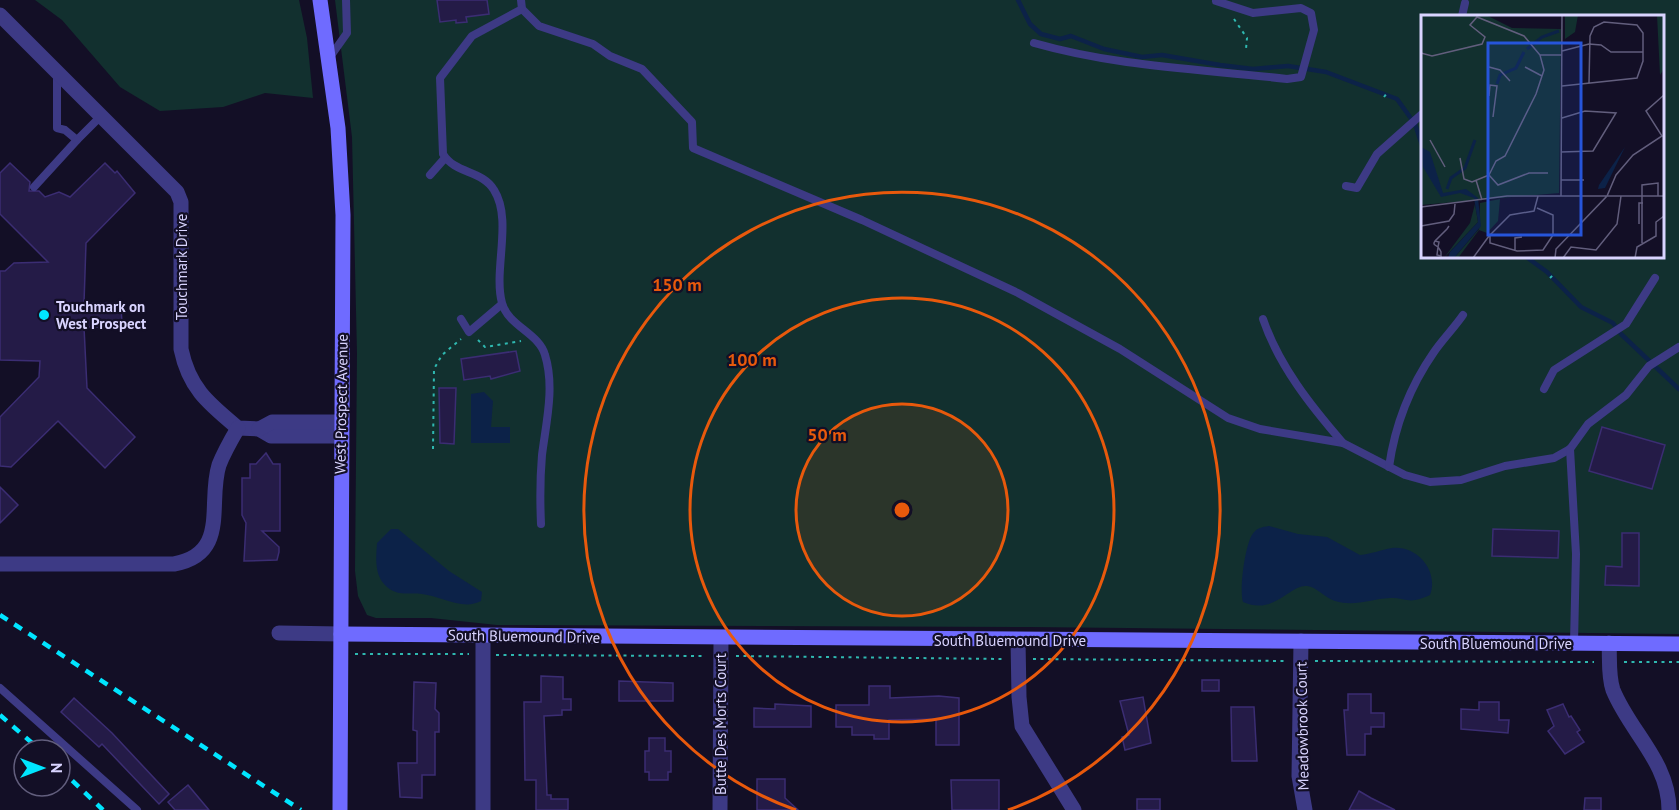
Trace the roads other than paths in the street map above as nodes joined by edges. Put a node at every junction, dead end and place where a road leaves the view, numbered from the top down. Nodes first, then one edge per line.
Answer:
1 (320, 0) edge
2 (346, 0) edge
3 (1216, 1) edge
4 (1465, 3) dead end
5 (521, 4) edge
6 (1, 14) edge
7 (1462, 15) edge
8 (1034, 43) dead end
9 (330, 57) junction
10 (57, 70) junction
11 (102, 115) junction
12 (1416, 119) edge
13 (77, 140) junction
14 (445, 158) junction
15 (430, 175) dead end
16 (1346, 186) dead end
17 (34, 187) dead end
18 (1654, 278) dead end
19 (502, 304) junction
20 (1463, 315) dead end
21 (461, 319) dead end
22 (1263, 319) dead end
23 (1679, 347) edge
24 (1544, 389) dead end
25 (238, 428) junction
26 (340, 429) junction
27 (1343, 443) junction
28 (1570, 449) junction
29 (1389, 467) junction
30 (541, 524) dead end
31 (0, 564) edge
32 (279, 633) dead end
33 (340, 634) junction
34 (483, 637) junction
35 (721, 638) junction
36 (1018, 640) junction
37 (1301, 641) junction
38 (1574, 643) junction
39 (1610, 643) junction
40 (1679, 644) edge
41 (0, 688) edge
42 (137, 810) edge
43 (340, 810) edge
44 (483, 810) edge
45 (720, 810) edge
46 (1074, 810) edge
47 (1305, 810) edge
48 (1669, 810) edge

1 - 9 main road, West Prospect Avenue
2 - 9 lane
3 - 8 lane
4 - 7 lane
5 - 14 lane
5 - 27 lane
6 - 10 street, Touchmark Drive
9 - 26 main road, West Prospect Avenue
10 - 11 street, Touchmark Drive
10 - 13 lane
11 - 13 lane
11 - 25 street, Touchmark Drive
12 - 16 lane
13 - 17 lane
14 - 15 lane
14 - 19 lane
18 - 24 lane
19 - 21 lane
19 - 30 lane
20 - 29 lane
22 - 27 lane
23 - 28 lane
25 - 26 street
25 - 31 street
26 - 33 main road, West Prospect Avenue
27 - 29 lane
28 - 29 lane
28 - 38 lane
32 - 33 street
33 - 34 main road, South Bluemound Drive
33 - 43 main road, West Prospect Avenue
34 - 35 main road, South Bluemound Drive
34 - 44 street
35 - 36 main road, South Bluemound Drive
35 - 45 street, Butte Des Morts Court
36 - 37 main road, South Bluemound Drive
36 - 46 street
37 - 38 main road, South Bluemound Drive
37 - 47 street, Meadowbrook Court
38 - 39 main road, South Bluemound Drive
39 - 40 main road, South Bluemound Drive
39 - 48 street
41 - 42 lane

